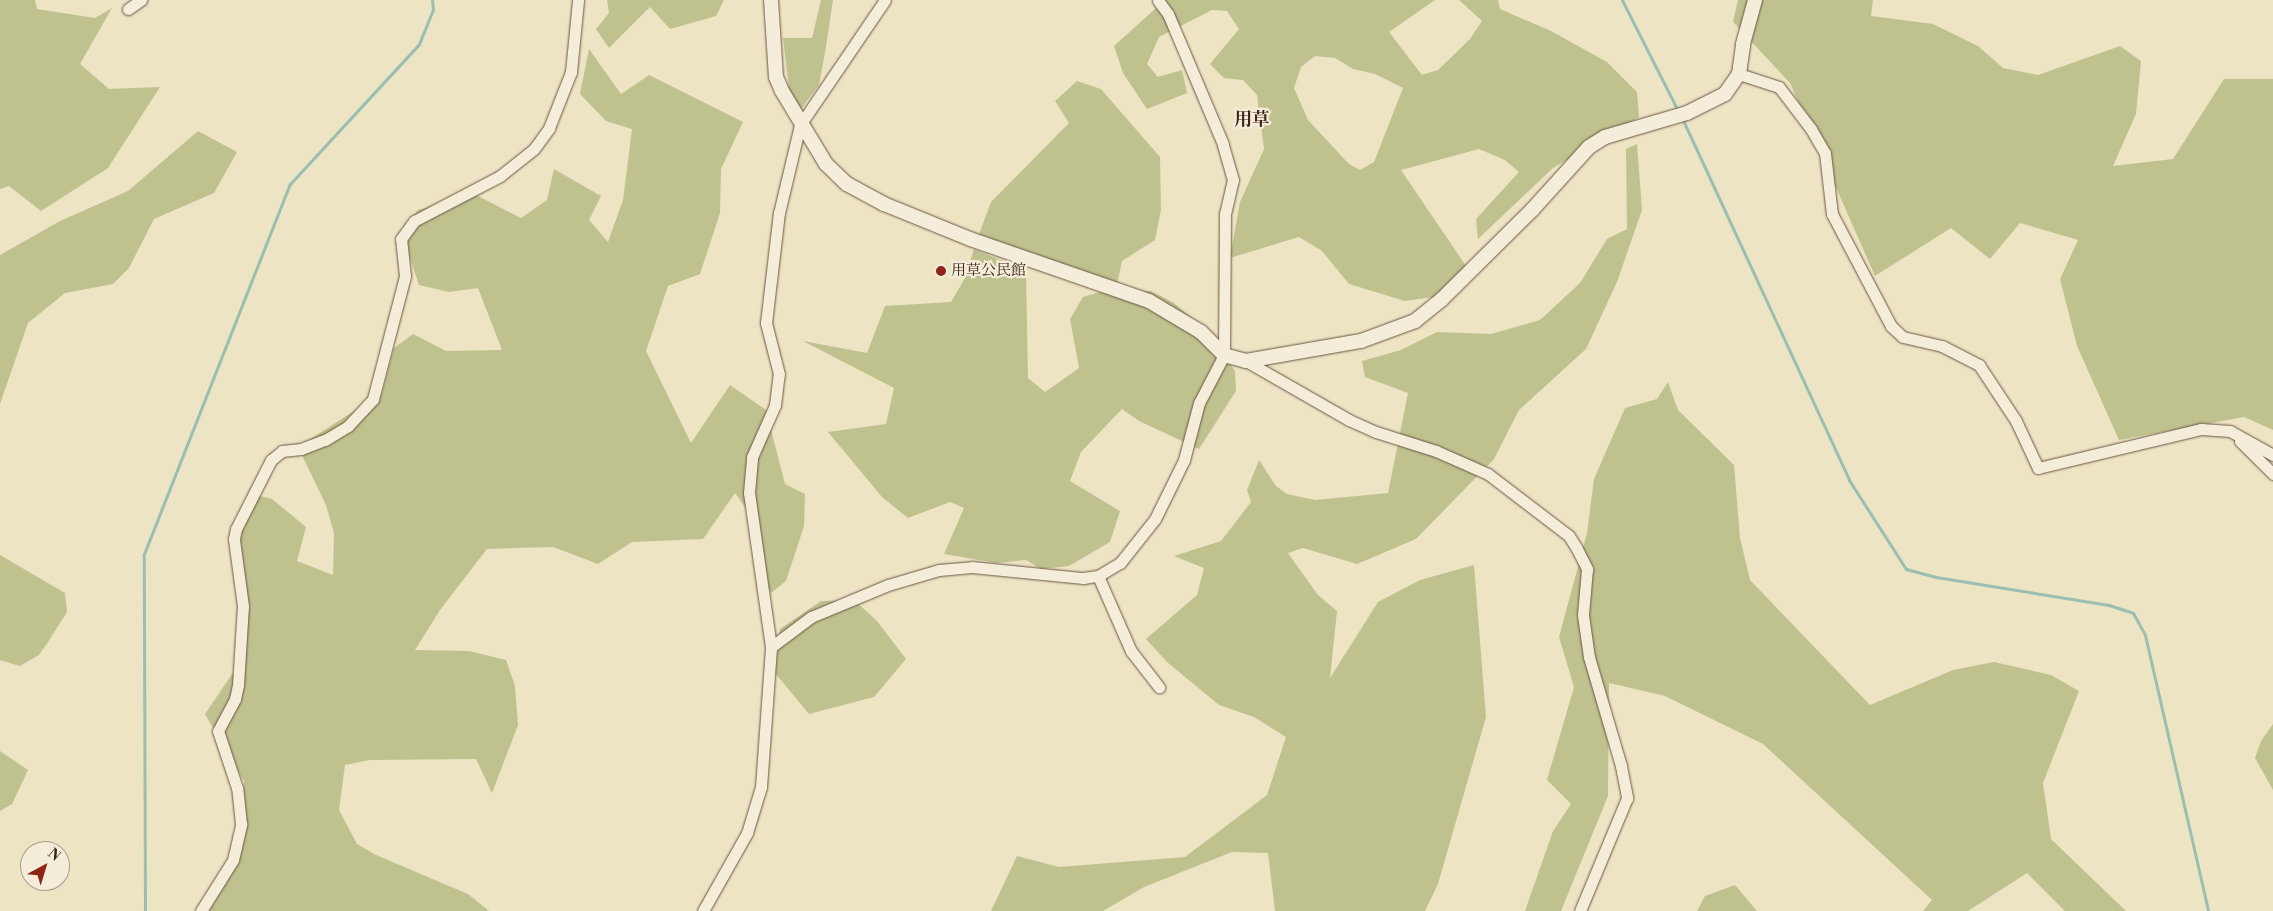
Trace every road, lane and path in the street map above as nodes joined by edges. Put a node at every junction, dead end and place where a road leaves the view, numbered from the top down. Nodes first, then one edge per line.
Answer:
1 (141, 0) edge
2 (578, 0) edge
3 (771, 0) edge
4 (885, 0) edge
5 (1158, 0) edge
6 (1755, 0) edge
7 (128, 9) dead end
8 (1739, 74) junction
9 (800, 125) junction
10 (1224, 355) junction
11 (1246, 361) junction
12 (2230, 431) junction
13 (2273, 455) edge
14 (2273, 474) edge
15 (1098, 576) junction
16 (771, 647) junction
17 (1160, 687) dead end
18 (201, 911) edge
19 (703, 911) edge
20 (1580, 911) edge

1 - 7 street
2 - 18 street
3 - 9 street
4 - 9 street
5 - 10 street
6 - 8 street
8 - 11 street
8 - 12 street
9 - 10 street
9 - 16 street
10 - 11 street
10 - 15 street
11 - 20 street
12 - 13 street
12 - 14 street
15 - 16 street
15 - 17 street
16 - 19 street

